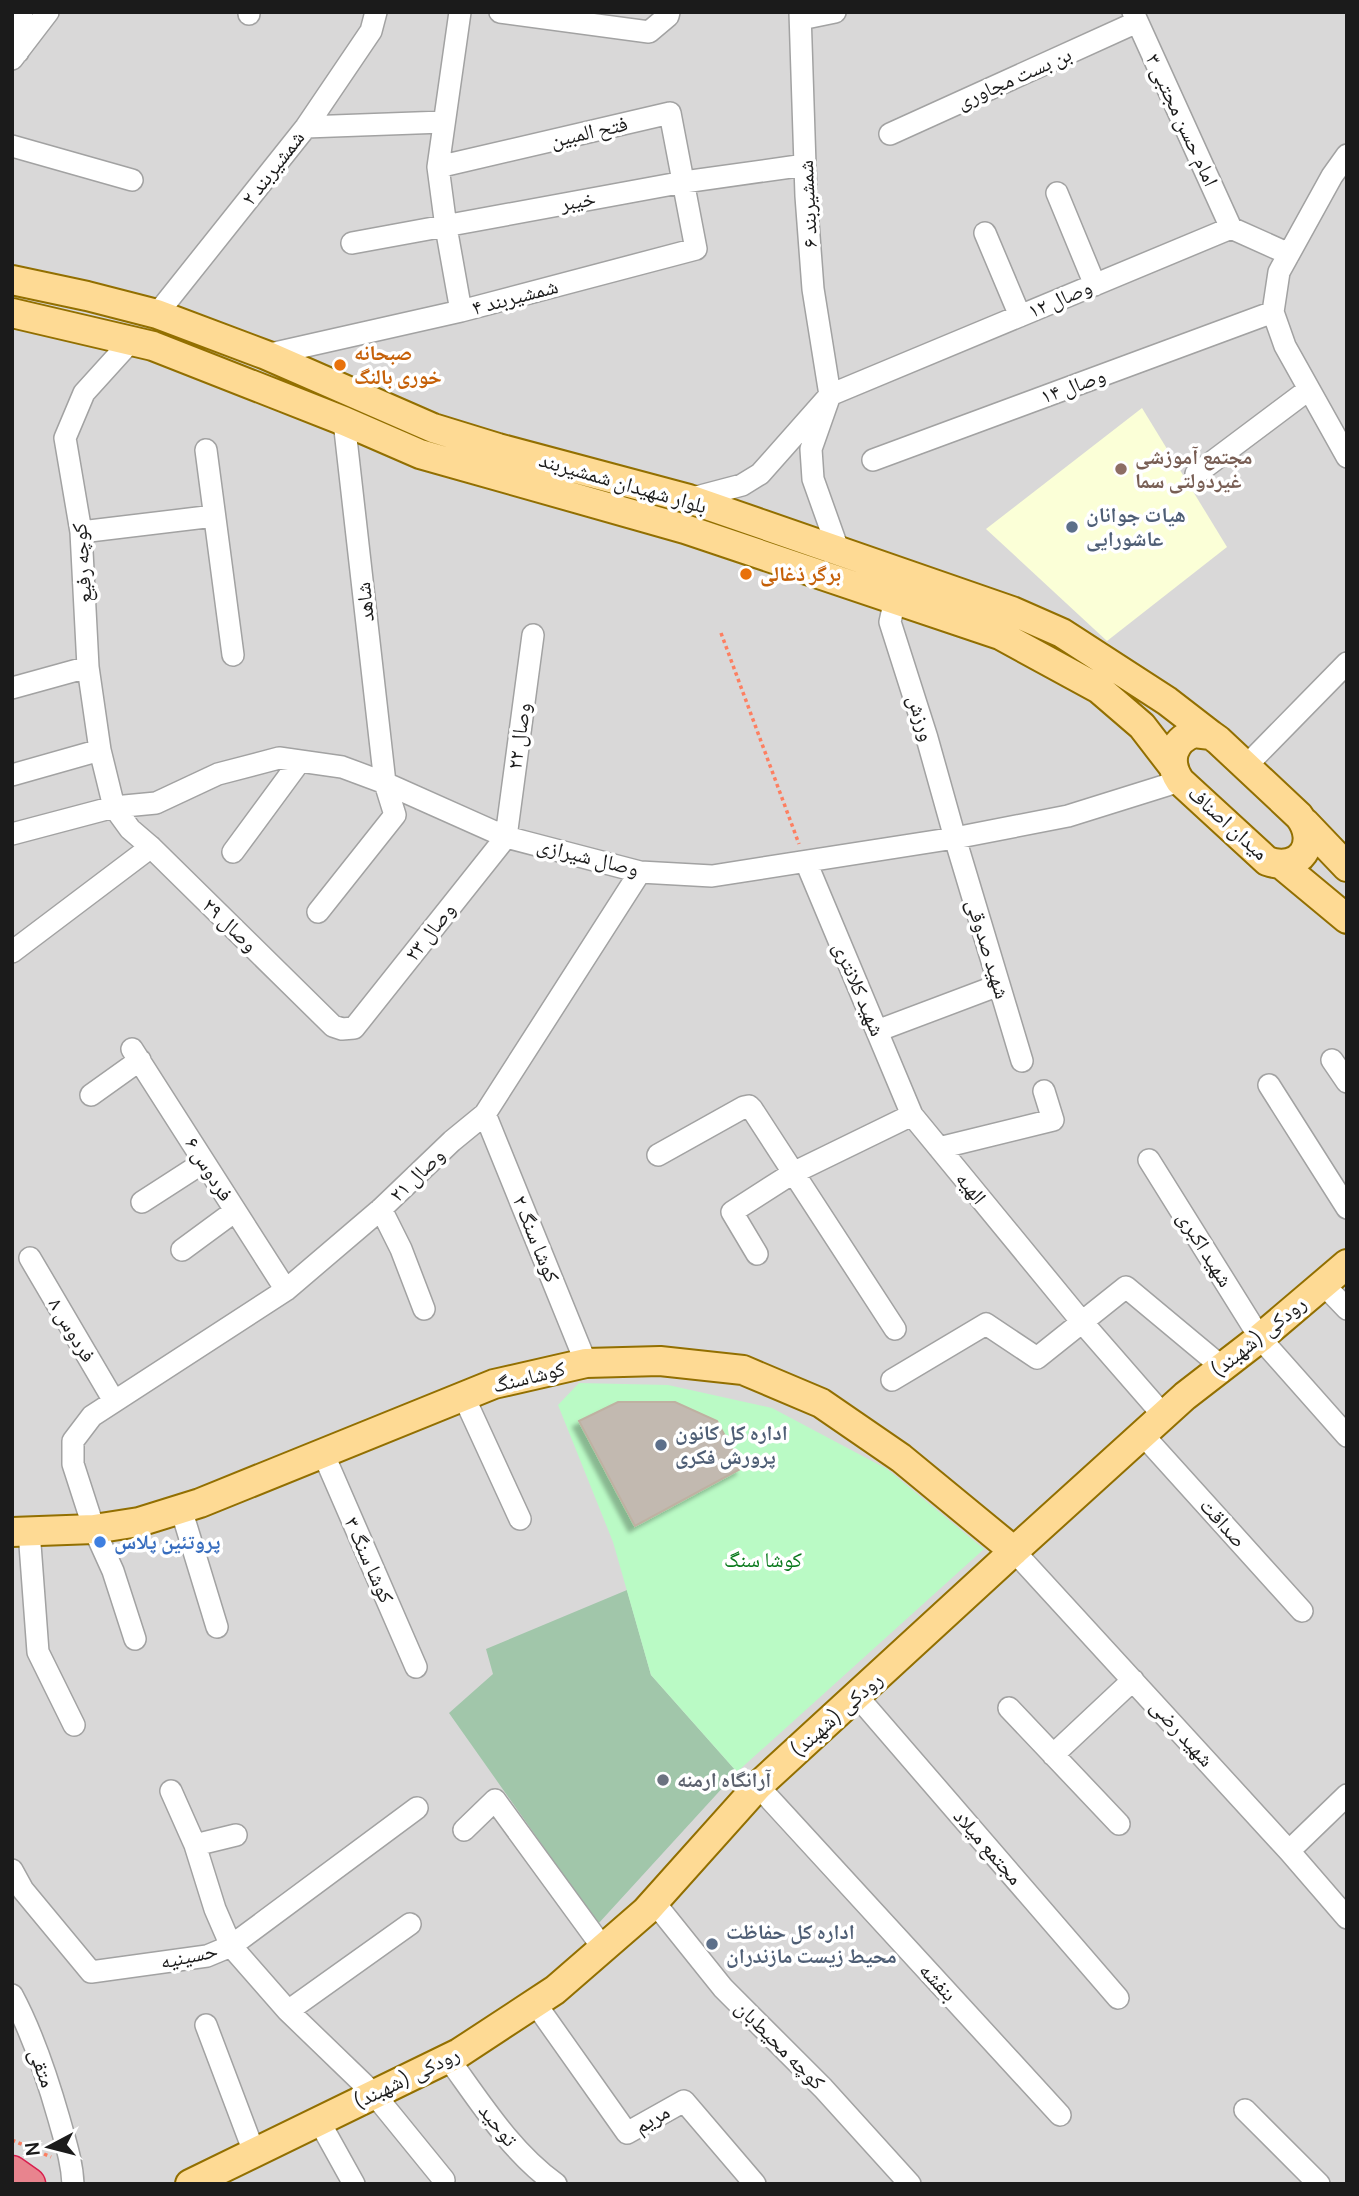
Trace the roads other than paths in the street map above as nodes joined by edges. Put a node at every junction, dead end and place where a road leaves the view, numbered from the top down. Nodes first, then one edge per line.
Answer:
1 (22, 12) edge
2 (48, 12) edge
3 (376, 12) edge
4 (460, 12) edge
5 (500, 12) edge
6 (668, 12) edge
7 (835, 12) edge
8 (801, 16) edge
9 (1135, 17) edge
10 (15, 56) edge
11 (443, 122) junction
12 (306, 127) junction
13 (891, 134) dead end
14 (12, 146) edge
15 (1347, 155) edge
16 (805, 165) junction
17 (438, 167) junction
18 (132, 180) dead end
19 (684, 182) junction
20 (1057, 193) dead end
21 (446, 228) junction
22 (1231, 228) junction
23 (985, 233) dead end
24 (352, 243) dead end
25 (1289, 254) junction
26 (12, 280) edge
27 (1095, 285) junction
28 (461, 311) junction
29 (1273, 312) junction
30 (12, 313) edge
31 (157, 314) junction
32 (1020, 316) junction
33 (132, 340) junction
34 (266, 355) junction
35 (1308, 390) junction
36 (830, 395) junction
37 (344, 421) junction
38 (206, 450) dead end
39 (1347, 457) edge
40 (873, 460) dead end
41 (1196, 474) dead end
42 (689, 499) junction
43 (214, 516) junction
44 (81, 532) junction
45 (839, 552) junction
46 (895, 599) junction
47 (533, 635) dead end
48 (233, 655) dead end
49 (1347, 663) edge
50 (88, 667) junction
51 (12, 688) edge
52 (1211, 735) junction
53 (100, 750) junction
54 (300, 761) junction
55 (1246, 766) junction
56 (1176, 773) junction
57 (12, 775) edge
58 (385, 783) junction
59 (114, 807) junction
60 (1304, 823) junction
61 (12, 834) edge
62 (506, 837) junction
63 (955, 838) junction
64 (151, 847) junction
65 (233, 852) dead end
66 (806, 862) junction
67 (1282, 865) junction
68 (1347, 867) edge
69 (640, 872) junction
70 (318, 912) dead end
71 (1347, 919) edge
72 (12, 952) edge
73 (999, 985) junction
74 (354, 1028) joint
75 (877, 1031) junction
76 (1023, 1060) dead end
77 (1332, 1060) dead end
78 (1347, 1082) edge
79 (1269, 1085) dead end
80 (1044, 1091) dead end
81 (91, 1096) dead end
82 (485, 1114) junction
83 (912, 1115) junction
84 (939, 1148) junction
85 (658, 1155) dead end
86 (1149, 1160) dead end
87 (204, 1161) junction
88 (793, 1173) junction
89 (142, 1202) dead end
90 (1347, 1208) edge
91 (382, 1209) junction
92 (235, 1210) junction
93 (182, 1250) dead end
94 (757, 1254) dead end
95 (30, 1258) dead end
96 (1347, 1264) edge
97 (1323, 1284) junction
98 (286, 1290) junction
99 (425, 1309) dead end
100 (1347, 1309) edge
101 (1082, 1322) junction
102 (895, 1329) dead end
103 (1260, 1338) junction
104 (586, 1363) junction
105 (1222, 1367) junction
106 (892, 1380) dead end
107 (463, 1395) junction
108 (114, 1401) junction
109 (1164, 1416) junction
110 (1143, 1435) junction
111 (1347, 1436) edge
112 (323, 1453) junction
113 (181, 1509) junction
114 (520, 1519) dead end
115 (94, 1529) junction
116 (21, 1532) edge
117 (1014, 1551) junction
118 (1303, 1611) dead end
119 (217, 1627) dead end
120 (135, 1639) dead end
121 (416, 1667) dead end
122 (1133, 1680) junction
123 (857, 1696) junction
124 (1009, 1708) dead end
125 (74, 1724) dead end
126 (1053, 1755) junction
127 (758, 1786) junction
128 (171, 1791) dead end
129 (1347, 1795) edge
130 (417, 1808) dead end
131 (1119, 1824) dead end
132 (464, 1830) dead end
133 (236, 1835) dead end
134 (195, 1845) junction
135 (1289, 1851) junction
136 (12, 1870) edge
137 (654, 1902) junction
138 (1347, 1918) edge
139 (410, 1924) dead end
140 (231, 1947) junction
141 (603, 1948) junction
142 (12, 1996) edge
143 (1118, 1998) dead end
144 (535, 2003) junction
145 (288, 2011) junction
146 (206, 2025) dead end
147 (448, 2058) junction
148 (374, 2094) junction
149 (1245, 2110) dead end
150 (1060, 2115) dead end
151 (319, 2121) junction
152 (254, 2152) junction
153 (12, 2172) edge
154 (73, 2175) edge
155 (444, 2180) dead end
156 (29, 2184) edge
157 (190, 2184) edge
158 (354, 2184) edge
159 (556, 2184) edge
160 (755, 2184) edge
161 (910, 2184) edge
162 (1319, 2184) edge

1 - 10 street
2 - 10 street
3 - 12 street, شمشیربند ۲
4 - 11 street
5 - 6 street
7 - 8 street
8 - 16 street, شمشیربند ۶
9 - 13 street, بن بست مجاوری
9 - 22 street, امام حسن مجتبی ۳
11 - 12 street
11 - 17 street
12 - 31 street, شمشیربند ۲
14 - 18 street
15 - 25 street
16 - 19 street, خیبر
16 - 36 street, شمشیربند ۶
17 - 19 street, فتح المبین
17 - 21 street
19 - 21 street, خیبر
19 - 28 street, شمشیربند ۴
20 - 27 street
21 - 24 street, خیبر
21 - 28 street
22 - 25 street
22 - 27 street, وصال ۱۲
23 - 32 street
25 - 29 street
26 - 31 main road, بلوار شهیدان شمشیربند
27 - 32 street, وصال ۱۲
28 - 34 street, شمشیربند ۴
29 - 35 street
29 - 40 street, وصال ۱۴
30 - 33 main road, بلوار شهیدان شمشیربند
31 - 34 main road, بلوار شهیدان شمشیربند
32 - 36 street, وصال ۱۲
33 - 37 main road, بلوار شهیدان شمشیربند
33 - 44 street, کوچه رفیع
34 - 42 main road, بلوار شهیدان شمشیربند
35 - 39 street
35 - 41 street
36 - 42 street
36 - 45 street, شمشیربند ۶
37 - 46 main road, بلوار شهیدان شمشیربند
37 - 58 street, شاهد
38 - 43 street
42 - 45 main road, بلوار شهیدان شمشیربند
43 - 44 street
43 - 48 street
44 - 50 street, کوچه رفیع
45 - 52 main road, بلوار شهیدان شمشیربند
46 - 56 main road, بلوار شهیدان شمشیربند
46 - 63 street, ورزش
47 - 62 street, وصال ۲۲
49 - 55 street
50 - 51 street
50 - 53 street, کوچه رفیع
52 - 55 main road
52 - 56 main road, میدان اصناف
53 - 57 street
53 - 59 street, کوچه رفیع
54 - 58 street, وصال شیرازی
54 - 59 street, وصال شیرازی
54 - 65 street
55 - 60 main road
56 - 63 street, وصال شیرازی
56 - 67 main road, میدان اصناف
58 - 62 street, وصال شیرازی
58 - 70 street, شاهد
59 - 61 street, وصال شیرازی
59 - 64 street, وصال ۲۹
60 - 67 main road, میدان اصناف
60 - 68 main road
62 - 69 street, وصال شیرازی
62 - 74 street, وصال ۲۳
63 - 66 street, وصال شیرازی
63 - 73 street, شهید صدوقی
64 - 72 street
64 - 74 street, وصال ۲۹
66 - 69 street, وصال شیرازی
66 - 75 street, شهید کلانتری
67 - 71 main road
69 - 82 street, وصال ۲۱
73 - 75 street
73 - 76 street, شهید صدوقی
75 - 83 street, شهید کلانتری
77 - 78 street
79 - 90 street
80 - 84 street
81 - 87 street, فردوس ۶
82 - 91 street, وصال ۲۱
82 - 104 street, کوشا سنگ ۲
83 - 84 street, الهیه
83 - 88 street
84 - 101 street, الهیه
85 - 88 street
86 - 103 street, شهید اکبری
87 - 89 street
87 - 92 street, فردوس ۶
88 - 94 street
88 - 102 street
91 - 98 street, وصال ۲۱
91 - 99 street
92 - 93 street
92 - 98 street, فردوس ۶
95 - 108 street, فردوس ۸
96 - 97 main road, رودکی (شهبند)
97 - 100 street
97 - 103 main road, رودکی (شهبند)
98 - 108 street, وصال ۲۱
101 - 105 street
101 - 106 street
101 - 109 street, الهیه
103 - 105 main road, رودکی (شهبند)
103 - 111 street, شهید اکبری
104 - 107 main road, کوشاسنگ
104 - 117 main road, کوشاسنگ
105 - 109 main road, رودکی (شهبند)
107 - 112 main road, کوشاسنگ
107 - 114 street
108 - 115 street, وصال ۲۱
109 - 110 main road, رودکی (شهبند)
110 - 117 main road, رودکی (شهبند)
110 - 118 street, صداقت
112 - 113 main road, کوشاسنگ
112 - 121 street, کوشا سنگ ۳
113 - 115 main road, کوشاسنگ
113 - 119 street
115 - 116 main road, کوشاسنگ
115 - 120 street, وصال ۲۱
116 - 125 street
117 - 122 street, شهید رضی
117 - 123 main road, رودکی (شهبند)
122 - 126 street
122 - 135 street, شهید رضی
123 - 127 main road, رودکی (شهبند)
123 - 143 street, مجتمع میلاد
124 - 126 street
126 - 131 street
127 - 137 main road, رودکی (شهبند)
127 - 150 street, بنفشه
128 - 134 street
129 - 135 street
130 - 140 street
132 - 141 street
133 - 134 street
134 - 140 street
135 - 138 street, شهید رضی
136 - 140 street, حسینیه
137 - 141 main road, رودکی (شهبند)
137 - 161 street, کوچه محیط‌بان
139 - 145 street
140 - 145 street, حسینیه
141 - 144 main road, رودکی (شهبند)
142 - 154 street, متقی
144 - 147 main road, رودکی (شهبند)
144 - 160 street, مریم
145 - 148 street, حسینیه
146 - 152 street
147 - 148 main road, رودکی (شهبند)
147 - 159 street, توحید
148 - 151 main road, رودکی (شهبند)
148 - 155 street, حسینیه
149 - 162 street
151 - 152 main road, رودکی (شهبند)
151 - 158 street
152 - 157 main road, رودکی (شهبند)
153 - 156 highway

